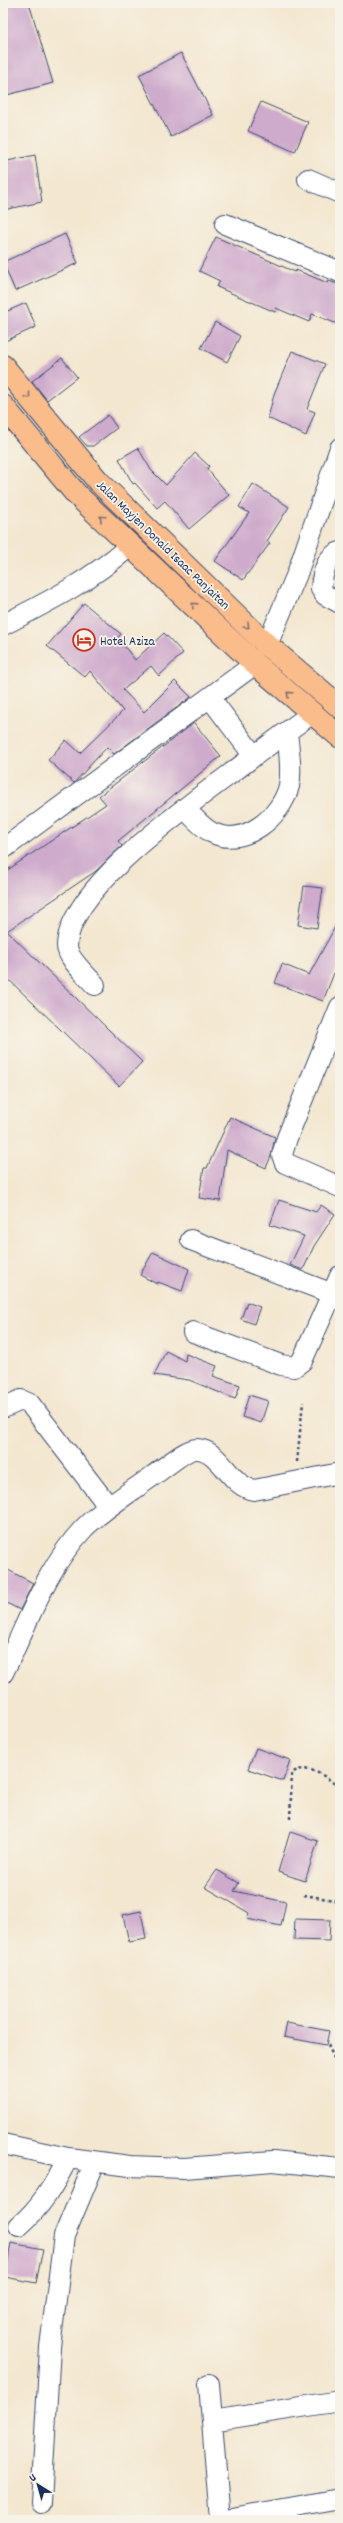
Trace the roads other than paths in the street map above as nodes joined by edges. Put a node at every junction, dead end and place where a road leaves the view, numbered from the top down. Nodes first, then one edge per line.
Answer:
1 (308, 179) dead end
2 (340, 193) edge
3 (225, 224) dead end
4 (340, 272) edge
5 (3, 366) edge
6 (3, 406) edge
7 (340, 448) edge
8 (131, 545) junction
9 (340, 552) edge
10 (340, 603) edge
11 (3, 625) edge
12 (267, 645) junction
13 (255, 664) junction
14 (211, 699) junction
15 (340, 707) edge
16 (311, 714) junction
17 (287, 734) junction
18 (340, 737) edge
19 (254, 756) junction
20 (185, 809) junction
21 (3, 849) edge
22 (95, 985) dead end
23 (340, 1007) edge
24 (340, 1187) edge
25 (190, 1240) dead end
26 (340, 1276) edge
27 (333, 1294) junction
28 (193, 1332) dead end
29 (3, 1408) edge
30 (340, 1473) edge
31 (110, 1507) junction
32 (3, 1673) edge
33 (3, 2144) edge
34 (68, 2158) junction
35 (95, 2162) junction
36 (340, 2168) edge
37 (19, 2226) dead end
38 (209, 2384) dead end
39 (340, 2401) edge
40 (212, 2421) junction
41 (40, 2503) dead end
42 (329, 2507) edge
43 (220, 2520) edge

1 - 2 street
3 - 4 street
5 -> 12 highway, Jalan Mayjen Donald Isaac Panjaitan
8 -> 6 highway, Jalan Mayjen Donald Isaac Panjaitan
7 - 12 street
8 - 11 street
13 -> 8 highway, Jalan Mayjen Donald Isaac Panjaitan
9 - 10 street
12 - 13 highway
12 - 15 highway, Jalan Mayjen Donald Isaac Panjaitan
13 - 14 street
16 -> 13 highway, Jalan Mayjen Donald Isaac Panjaitan
14 - 19 street
14 - 21 street
16 - 17 street
16 - 18 highway, Jalan Mayjen Donald Isaac Panjaitan
17 - 19 street
17 - 20 street
19 - 20 street
20 - 22 street
23 - 24 street
25 - 27 street
26 - 27 street
27 - 28 street
29 - 31 street
30 - 31 street
31 - 32 street
33 - 34 street
34 - 35 street
34 - 37 street
35 - 36 street
35 - 41 street
38 - 40 street
39 - 40 street
40 - 43 street
42 - 43 street

